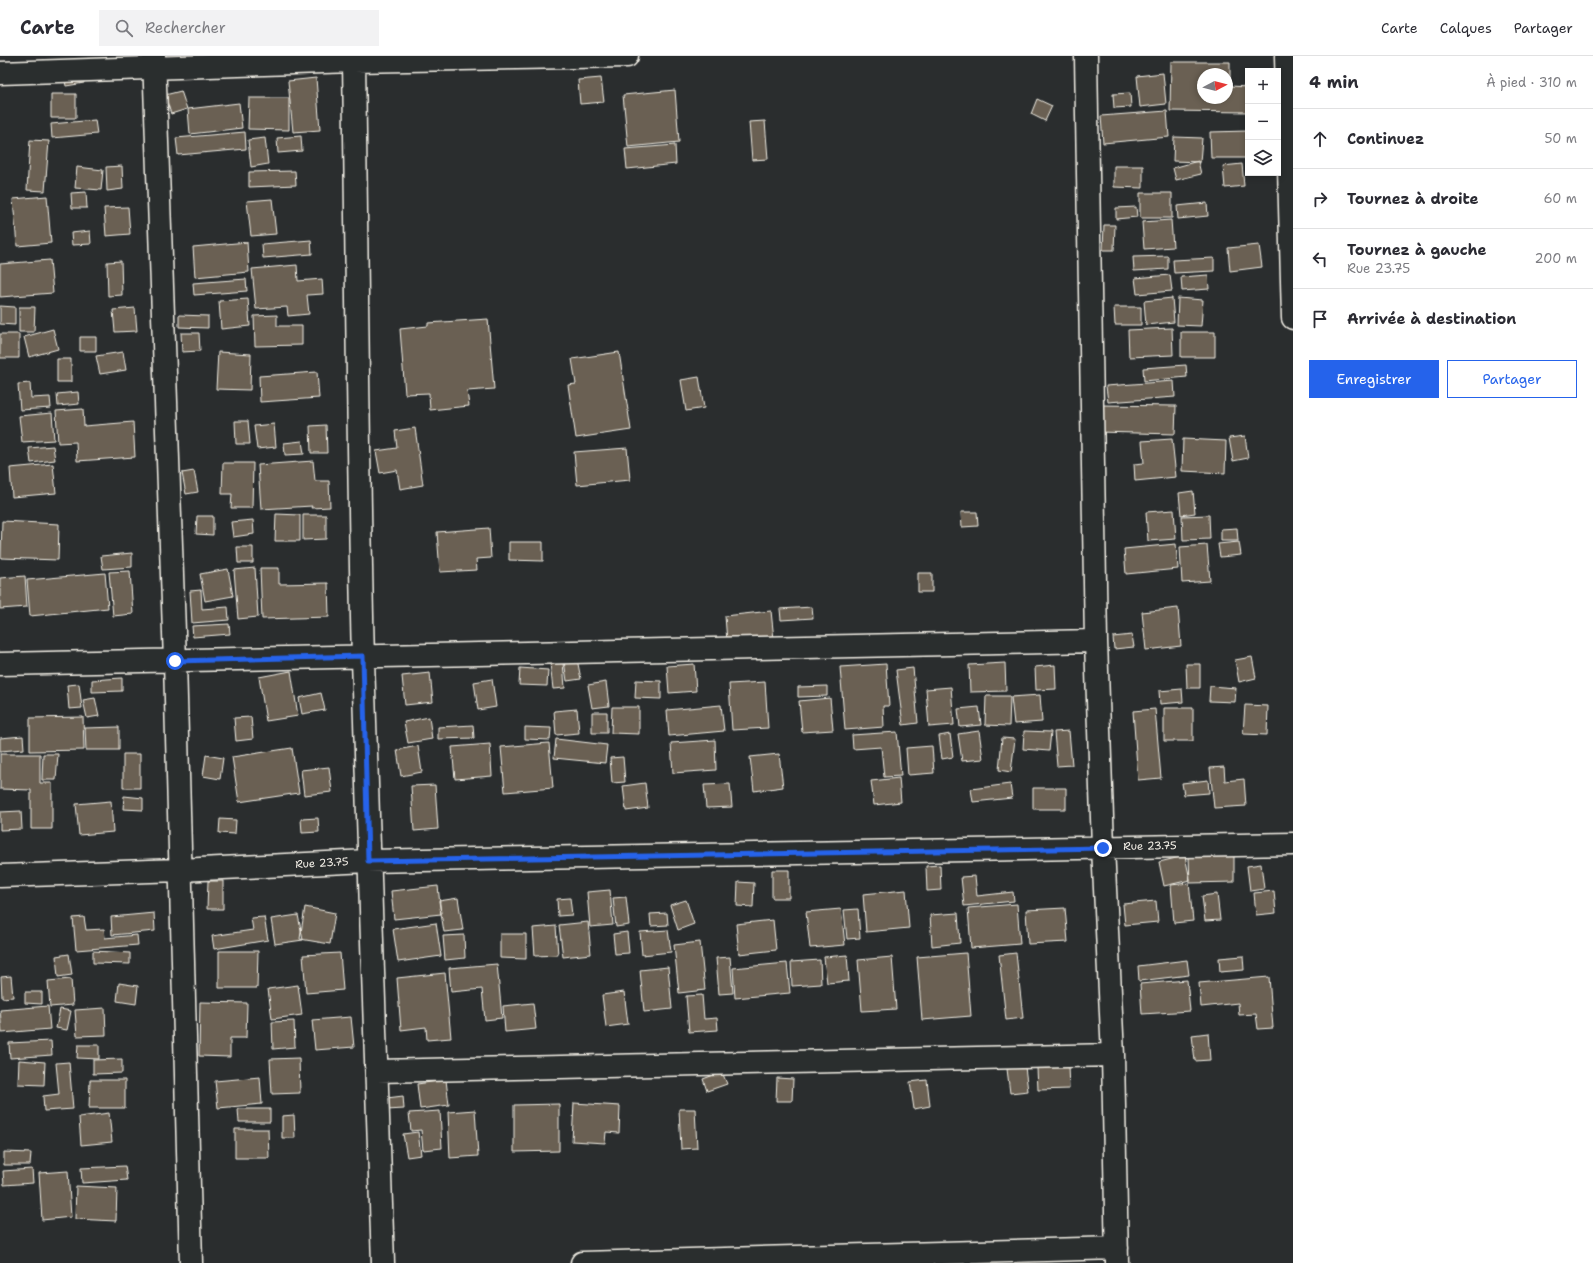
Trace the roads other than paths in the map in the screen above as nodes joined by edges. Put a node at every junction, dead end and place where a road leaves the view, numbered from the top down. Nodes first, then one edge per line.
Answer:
1 (627, 56) edge
2 (1086, 56) edge
3 (1286, 56) edge
4 (354, 61) junction
5 (155, 62) edge
6 (0, 73) edge
7 (1293, 318) edge
8 (1096, 641) junction
9 (363, 656) junction
10 (175, 661) junction
11 (0, 664) edge
12 (1293, 844) edge
13 (1103, 848) junction
14 (368, 861) junction
15 (180, 870) junction
16 (0, 876) edge
17 (1112, 1055) junction
18 (377, 1071) junction
19 (1117, 1256) edge
20 (191, 1263) edge
21 (383, 1263) edge
22 (582, 1263) edge

1 - 4 street
2 - 8 street
3 - 7 street
4 - 5 street
4 - 9 street
5 - 6 street
5 - 10 street
8 - 9 street
8 - 13 street
9 - 10 street
9 - 14 street
10 - 11 street
10 - 15 street
12 - 13 street, Rue 23.75
13 - 14 street, Rue 23.75
13 - 17 street
14 - 15 street, Rue 23.75
14 - 18 street
15 - 16 street, Rue 23.75
15 - 20 street
17 - 18 street
17 - 19 street
18 - 21 street
19 - 22 street

